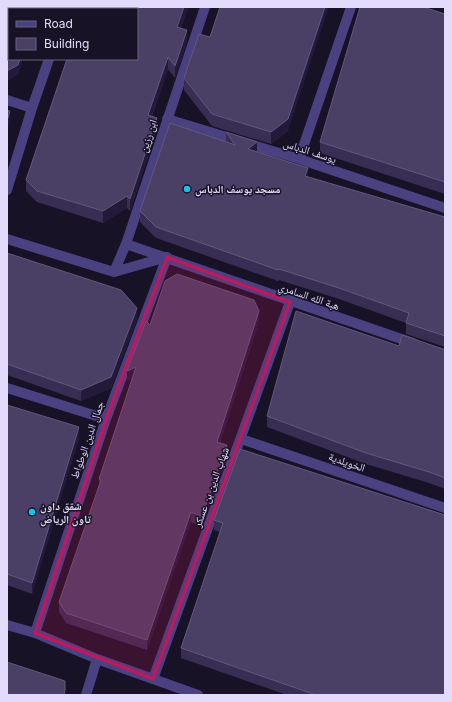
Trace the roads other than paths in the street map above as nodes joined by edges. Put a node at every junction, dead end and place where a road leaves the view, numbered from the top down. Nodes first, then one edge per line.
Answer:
1 (205, 7) edge
2 (351, 7) edge
3 (49, 60) edge
4 (7, 100) edge
5 (32, 108) junction
6 (166, 118) junction
7 (299, 159) junction
8 (7, 190) edge
9 (445, 208) edge
10 (7, 239) edge
11 (126, 244) junction
12 (167, 257) junction
13 (114, 272) junction
14 (290, 302) junction
15 (423, 347) edge
16 (7, 388) edge
17 (106, 419) junction
18 (241, 439) junction
19 (445, 508) edge
20 (7, 625) edge
21 (35, 633) junction
22 (97, 659) junction
23 (154, 680) junction
24 (86, 695) edge
25 (198, 695) edge

1 - 6 street, ابن رزين
2 - 7 street
3 - 5 street
4 - 5 street
5 - 8 street
6 - 7 street, يوسف الدباس
6 - 11 street, ابن رزين
7 - 9 street, يوسف الدباس
10 - 13 street
11 - 12 street, هبة الله السامري
11 - 13 street, ابن رزين
12 - 13 street
12 - 14 street, هبة الله السامري
12 - 17 street, جمال الدين الوطواط
14 - 15 street, هبة الله السامري
14 - 18 street, شهاب الدين بن عسكر
16 - 17 street
17 - 21 street, جمال الدين الوطواط
18 - 19 street, الخويلدية
18 - 23 street, شهاب الدين بن عسكر
20 - 21 street
21 - 22 street
22 - 23 street
22 - 24 street
23 - 25 street

